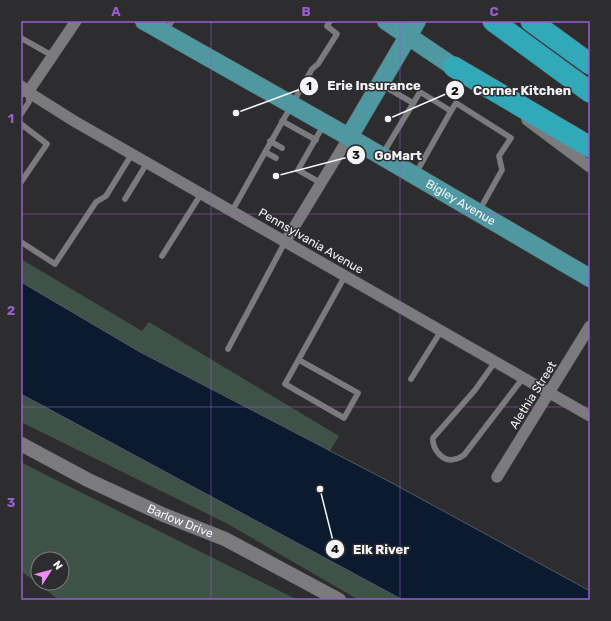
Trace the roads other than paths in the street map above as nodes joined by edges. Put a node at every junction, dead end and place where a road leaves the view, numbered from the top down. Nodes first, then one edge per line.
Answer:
1 (76, 21) edge
2 (144, 21) edge
3 (330, 21) edge
4 (386, 21) edge
5 (417, 21) edge
6 (493, 21) edge
7 (531, 21) edge
8 (168, 27) edge
9 (408, 36) junction
10 (21, 38) edge
11 (52, 56) junction
12 (590, 64) edge
13 (454, 66) junction
14 (380, 84) junction
15 (23, 91) edge
16 (590, 92) edge
17 (413, 103) junction
18 (291, 104) junction
19 (451, 111) junction
20 (21, 114) edge
21 (282, 121) junction
22 (21, 124) edge
23 (324, 124) junction
24 (349, 137) junction
25 (316, 140) junction
26 (270, 141) junction
27 (590, 147) edge
28 (282, 148) dead end
29 (265, 152) junction
30 (132, 154) junction
31 (381, 156) junction
32 (276, 158) dead end
33 (147, 163) junction
34 (590, 167) edge
35 (415, 175) junction
36 (21, 182) edge
37 (321, 183) junction
38 (201, 194) junction
39 (125, 199) dead end
40 (232, 211) junction
41 (478, 212) junction
42 (21, 242) edge
43 (285, 242) junction
44 (162, 256) dead end
45 (345, 276) junction
46 (590, 278) edge
47 (590, 326) edge
48 (441, 331) junction
49 (228, 349) dead end
50 (299, 360) junction
51 (495, 362) junction
52 (523, 378) junction
53 (411, 379) dead end
54 (550, 393) junction
55 (590, 416) edge
56 (21, 444) edge
57 (497, 477) dead end
58 (339, 600) edge

1 - 11 street
2 - 8 main road, Bigley Avenue
3 - 18 lane
4 - 9 main road
5 - 9 main road
6 - 16 highway
7 - 12 highway
8 - 18 main road, Bigley Avenue
9 - 13 main road
9 - 14 main road
10 - 11 lane
11 - 15 street
13 - 27 highway
13 - 34 street
14 - 17 lane
14 - 24 main road
15 - 20 lane
15 - 30 street, Pennsylvania Avenue
17 - 19 lane
17 - 31 lane
18 - 21 lane
18 - 23 main road, Bigley Avenue
19 - 35 lane
19 - 41 lane
21 - 25 lane
21 - 26 lane
22 - 36 lane
23 - 24 main road, Bigley Avenue
23 - 25 lane
24 - 31 main road, Bigley Avenue
24 - 37 street
25 - 37 lane
26 - 28 lane
26 - 29 lane
29 - 32 lane
29 - 40 lane
30 - 33 street, Pennsylvania Avenue
30 - 42 lane
31 - 35 main road, Bigley Avenue
33 - 38 street, Pennsylvania Avenue
33 - 39 lane
35 - 41 main road, Bigley Avenue
37 - 43 street
38 - 40 street, Pennsylvania Avenue
38 - 44 lane
40 - 43 street, Pennsylvania Avenue
41 - 46 main road, Bigley Avenue
43 - 45 street, Pennsylvania Avenue
43 - 49 lane
45 - 48 street, Pennsylvania Avenue
45 - 50 lane
47 - 54 street, Alethia Street
48 - 51 street, Pennsylvania Avenue
48 - 53 lane
50 - 50 lane
51 - 52 street, Pennsylvania Avenue
51 - 52 lane
52 - 54 street, Pennsylvania Avenue
54 - 55 street, Pennsylvania Avenue
54 - 57 street, Alethia Street
56 - 58 street, Barlow Drive

